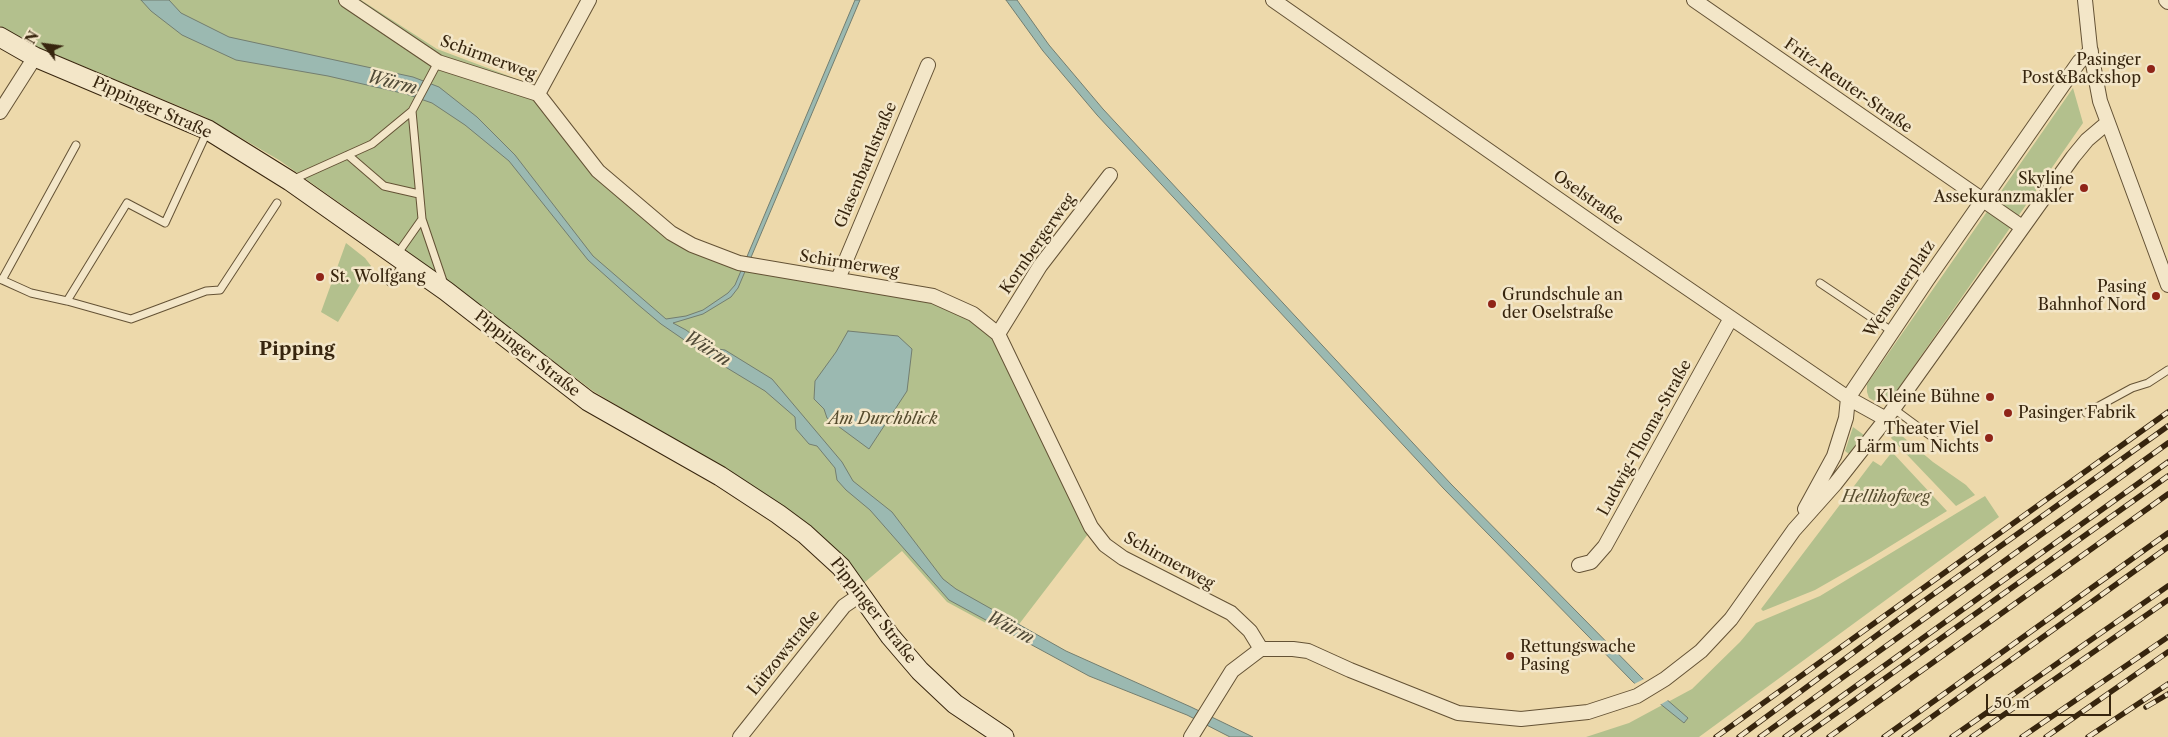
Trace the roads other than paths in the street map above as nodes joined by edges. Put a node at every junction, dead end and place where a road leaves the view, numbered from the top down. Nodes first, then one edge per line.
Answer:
1 (346, 0) edge
2 (589, 0) edge
3 (1273, 0) edge
4 (1694, 0) edge
5 (2085, 0) edge
6 (0, 37) edge
7 (2091, 51) junction
8 (35, 57) junction
9 (928, 65) dead end
10 (435, 68) junction
11 (538, 94) junction
12 (412, 111) junction
13 (0, 112) edge
14 (2107, 123) junction
15 (208, 130) junction
16 (76, 145) dead end
17 (348, 155) junction
18 (1110, 175) dead end
19 (290, 181) junction
20 (419, 194) junction
21 (1983, 201) junction
22 (277, 202) dead end
23 (422, 219) junction
24 (2022, 227) junction
25 (401, 259) junction
26 (838, 279) junction
27 (1, 280) edge
28 (390, 282) dead end
29 (1820, 283) dead end
30 (2168, 285) edge
31 (446, 291) junction
32 (67, 301) junction
33 (1731, 318) junction
34 (1893, 332) junction
35 (998, 334) junction
36 (2168, 370) edge
37 (1848, 398) junction
38 (2086, 412) dead end
39 (1890, 414) junction
40 (1936, 440) dead end
41 (1794, 530) junction
42 (1579, 564) dead end
43 (860, 595) junction
44 (1261, 649) junction
45 (1193, 734) edge
46 (740, 737) edge
47 (1004, 737) edge

1 - 10 street, Schirmerweg
2 - 11 street
3 - 33 street, Oselstraße
4 - 21 street, Fritz-Reuter-Straße
5 - 7 street
6 - 8 main road, Pippinger Straße
7 - 14 street
7 - 21 street, Wensauerplatz
8 - 13 street
8 - 15 main road, Pippinger Straße
9 - 26 street, Glasenbartlstraße
10 - 11 street, Schirmerweg
10 - 12 lane
11 - 26 street, Schirmerweg
12 - 17 lane
12 - 20 lane
14 - 24 street
14 - 30 street
15 - 19 main road, Pippinger Straße
15 - 32 lane
16 - 27 lane
17 - 19 lane
17 - 20 lane
18 - 35 street, Kornbergerweg
19 - 25 main road, Pippinger Straße
20 - 23 lane
21 - 24 street
21 - 34 street, Wensauerplatz
22 - 32 lane
23 - 25 lane
23 - 31 lane
24 - 39 street
25 - 28 lane
25 - 31 main road, Pippinger Straße
26 - 35 street, Schirmerweg
27 - 32 lane
29 - 34 lane
31 - 43 main road, Pippinger Straße
33 - 37 street, Oselstraße
33 - 42 street, Ludwig-Thoma-Straße
34 - 37 street, Wensauerplatz
35 - 44 street, Schirmerweg
36 - 38 lane
37 - 39 street, Oselstraße
37 - 41 street
39 - 40 lane
39 - 41 street
41 - 44 street
43 - 46 street, Lützowstraße
43 - 47 main road, Pippinger Straße
44 - 45 street

